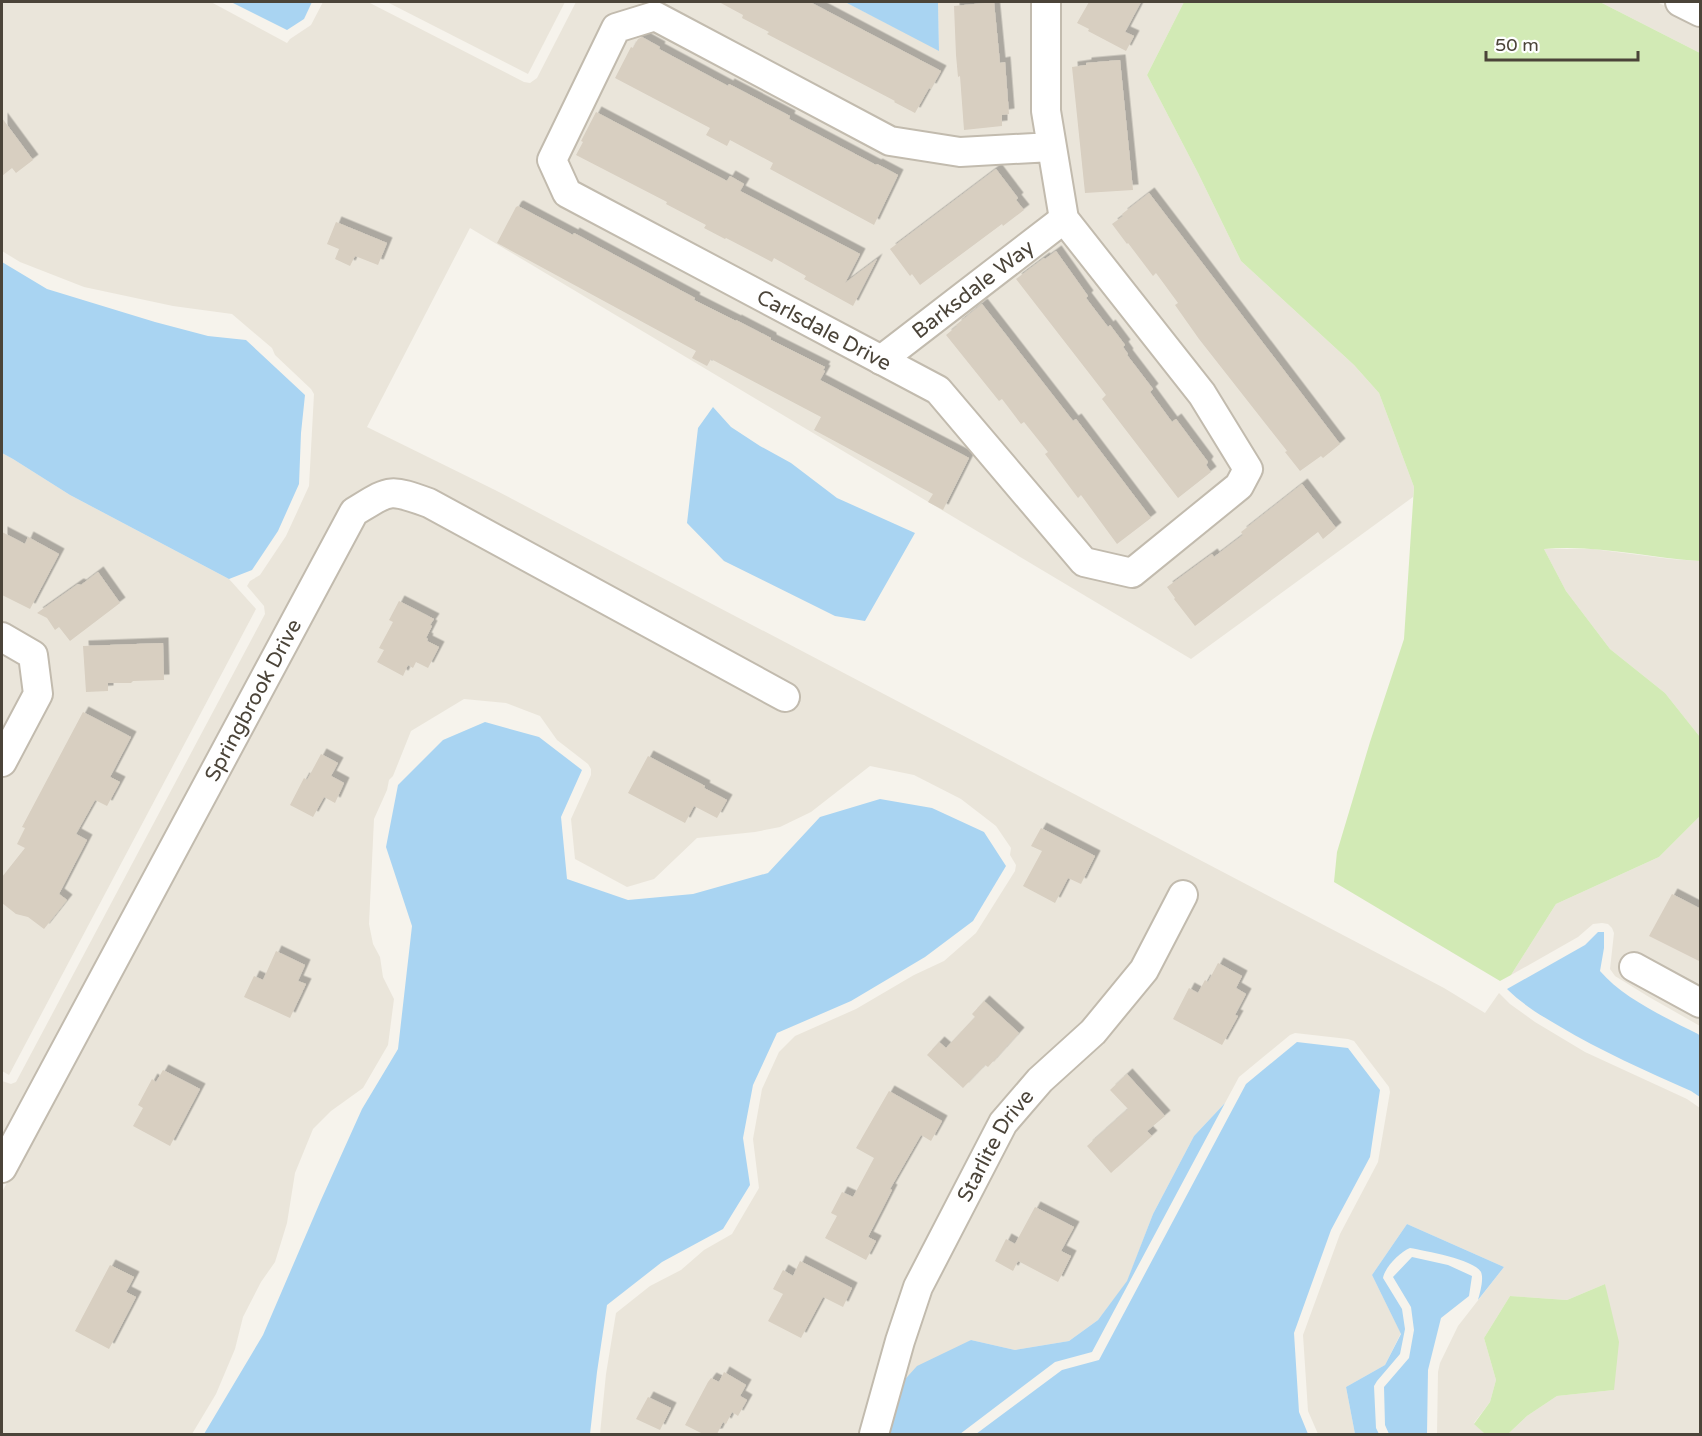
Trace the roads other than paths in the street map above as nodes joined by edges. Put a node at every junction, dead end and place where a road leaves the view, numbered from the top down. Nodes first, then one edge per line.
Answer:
1 (1046, 2) edge
2 (1680, 2) edge
3 (1701, 12) edge
4 (1052, 147) junction
5 (1064, 219) junction
6 (881, 360) junction
7 (2, 637) edge
8 (785, 697) dead end
9 (2, 762) edge
10 (1183, 895) dead end
11 (1634, 967) dead end
12 (1701, 1003) edge
13 (2, 1168) edge
14 (873, 1434) edge

1 - 4 street, Carlsdale Drive
2 - 3 street
4 - 5 street, Carlsdale Drive
4 - 6 street, Carlsdale Drive
5 - 6 street, Barksdale Way
5 - 6 street, Carlsdale Drive
7 - 9 street
8 - 13 street, Springbrook Drive
10 - 14 street, Starlite Drive
11 - 12 street

